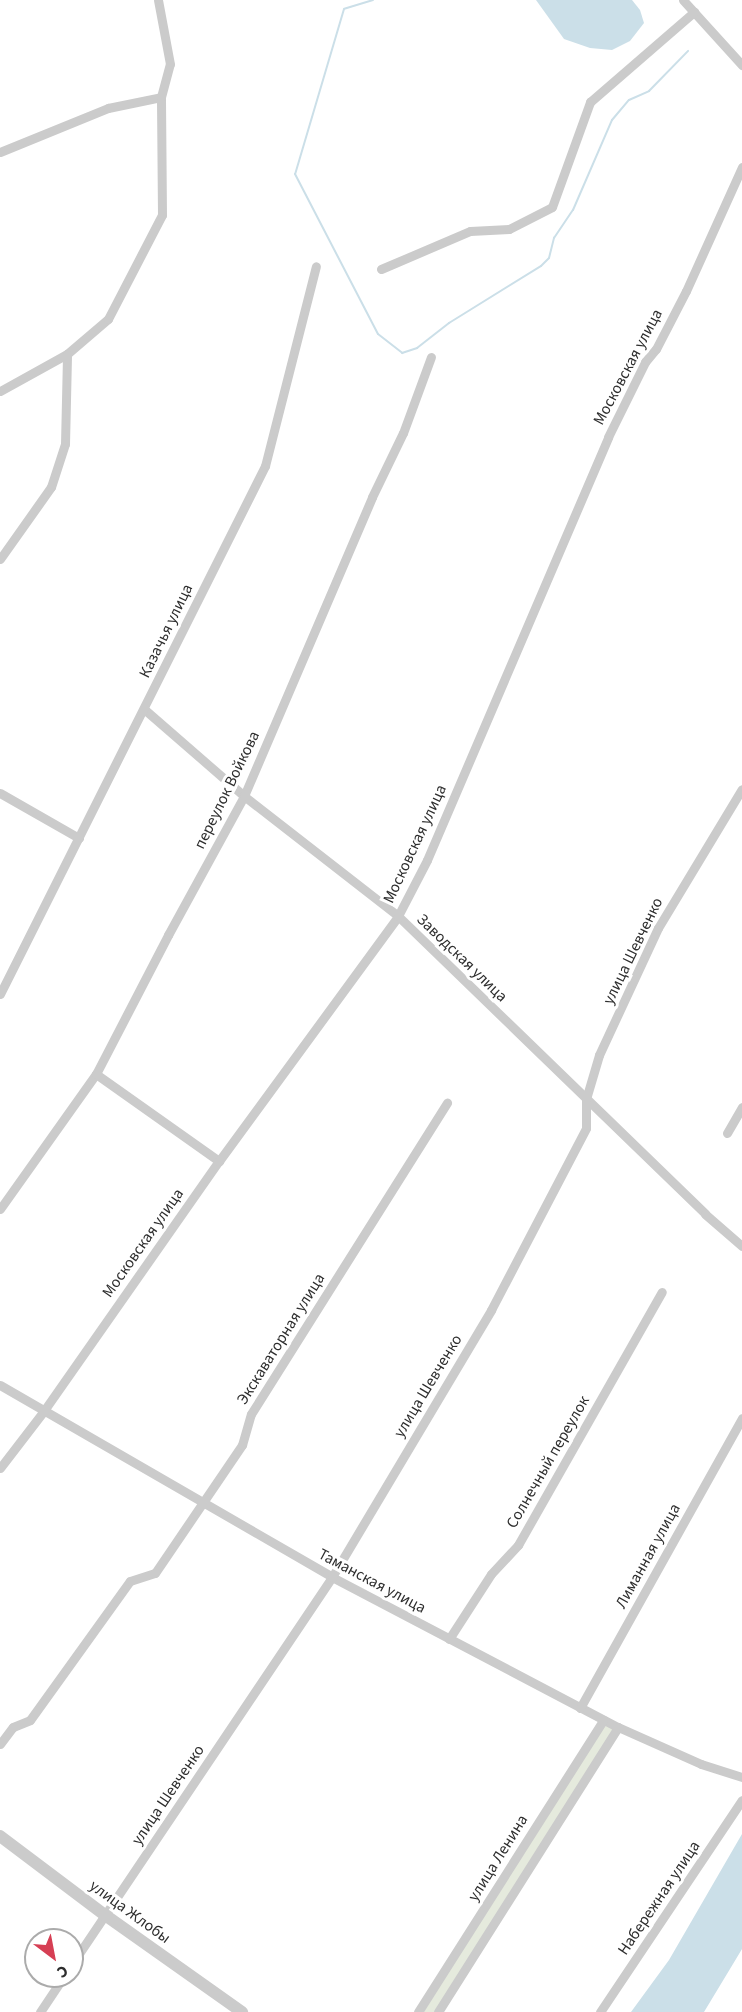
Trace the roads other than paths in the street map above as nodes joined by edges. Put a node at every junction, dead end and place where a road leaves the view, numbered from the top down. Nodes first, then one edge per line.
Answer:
1 (158, 0) edge
2 (683, 0) edge
3 (694, 12) junction
4 (742, 65) edge
5 (161, 97) junction
6 (0, 152) edge
7 (742, 167) edge
8 (315, 266) dead end
9 (381, 269) dead end
10 (67, 354) junction
11 (431, 357) dead end
12 (0, 391) edge
13 (0, 559) edge
14 (144, 709) junction
15 (742, 789) edge
16 (0, 793) edge
17 (244, 796) junction
18 (79, 838) junction
19 (398, 916) junction
20 (0, 994) edge
21 (96, 1074) junction
22 (586, 1099) junction
23 (447, 1103) dead end
24 (742, 1107) edge
25 (727, 1133) dead end
26 (219, 1161) junction
27 (0, 1209) edge
28 (742, 1246) edge
29 (662, 1292) dead end
30 (0, 1385) edge
31 (43, 1412) junction
32 (742, 1418) edge
33 (0, 1468) edge
34 (201, 1503) junction
35 (332, 1577) junction
36 (449, 1639) junction
37 (580, 1708) junction
38 (603, 1720) junction
39 (618, 1727) junction
40 (0, 1744) edge
41 (742, 1777) edge
42 (742, 1800) edge
43 (0, 1836) edge
44 (105, 1916) junction
45 (84, 1947) edge
46 (56, 1988) edge
47 (40, 2012) edge
48 (242, 2012) edge
49 (418, 2012) edge
50 (438, 2012) edge
51 (600, 2012) edge

1 - 5 street
2 - 3 street
3 - 4 street
3 - 9 street
5 - 6 street
5 - 10 street
7 - 19 street, Московская улица
8 - 14 street, Казачья улица
10 - 12 street
10 - 13 street
11 - 17 street, переулок Войкова
14 - 17 street, Заводская улица
14 - 18 street, Казачья улица
15 - 22 street, улица Шевченко
16 - 18 street
17 - 19 street, Заводская улица
17 - 21 street, переулок Войкова
18 - 20 street, Казачья улица
19 - 22 street, Заводская улица
19 - 26 street, Московская улица
21 - 26 street
21 - 27 street, переулок Войкова
22 - 28 street, Заводская улица
22 - 35 street, улица Шевченко
23 - 34 street, Экскаваторная улица
24 - 25 street
26 - 31 street, Московская улица
29 - 36 street, Солнечный переулок
30 - 31 street, Таманская улица
31 - 33 street, Московская улица
31 - 34 street, Таманская улица
32 - 37 street, Лиманная улица
34 - 35 street, Таманская улица
34 - 40 street, Экскаваторная улица
35 - 36 street, Таманская улица
35 - 44 street, улица Шевченко
36 - 37 street, Таманская улица
37 - 38 street, Таманская улица
38 - 39 street, Таманская улица
38 - 49 street, улица Ленина
39 - 41 street, Таманская улица
39 - 50 street, улица Ленина
42 - 51 street, Набережная улица
43 - 44 street, улица Жлобы
44 - 45 street, улица Шевченко
44 - 48 street, улица Жлобы
46 - 47 street

